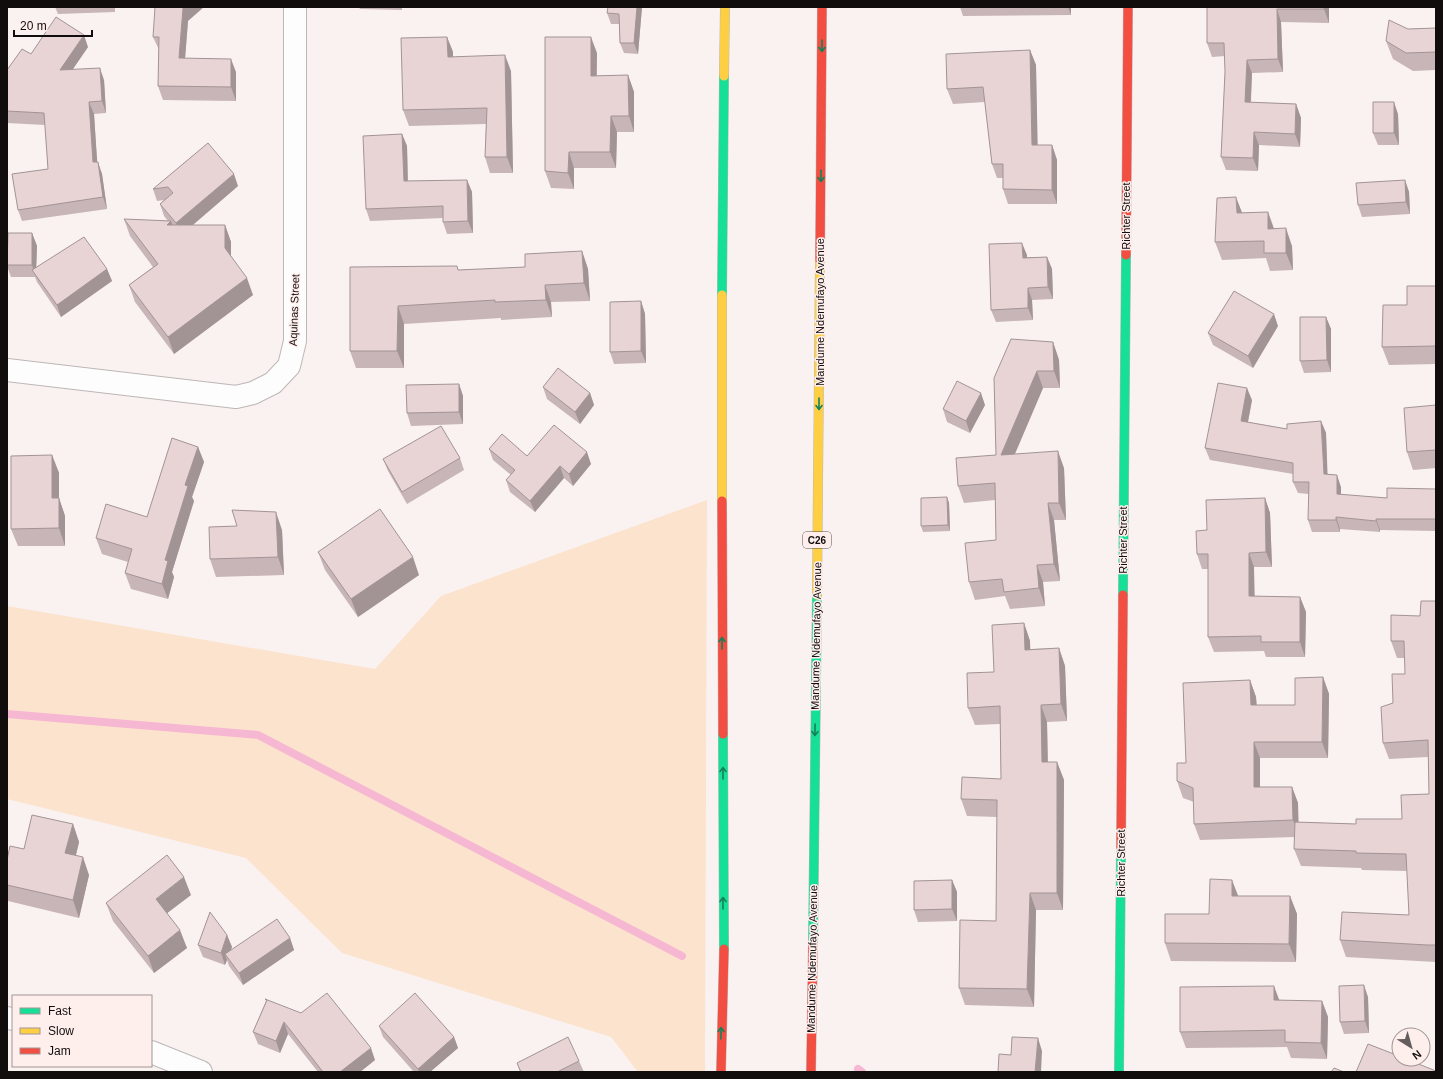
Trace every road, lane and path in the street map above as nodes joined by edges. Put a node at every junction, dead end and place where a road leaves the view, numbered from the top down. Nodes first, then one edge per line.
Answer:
1 (295, 7) edge
2 (725, 7) edge
3 (822, 7) edge
4 (1128, 7) edge
5 (7, 370) edge
6 (152, 1052) edge
7 (201, 1072) edge
8 (721, 1072) edge
9 (810, 1072) edge
10 (1119, 1072) edge

1 - 5 street, Aquinas Street
8 -> 2 main road
3 -> 9 main road, Mandume Ndemufayo Avenue / C26
4 - 10 main road, Richter Street
6 - 7 street

